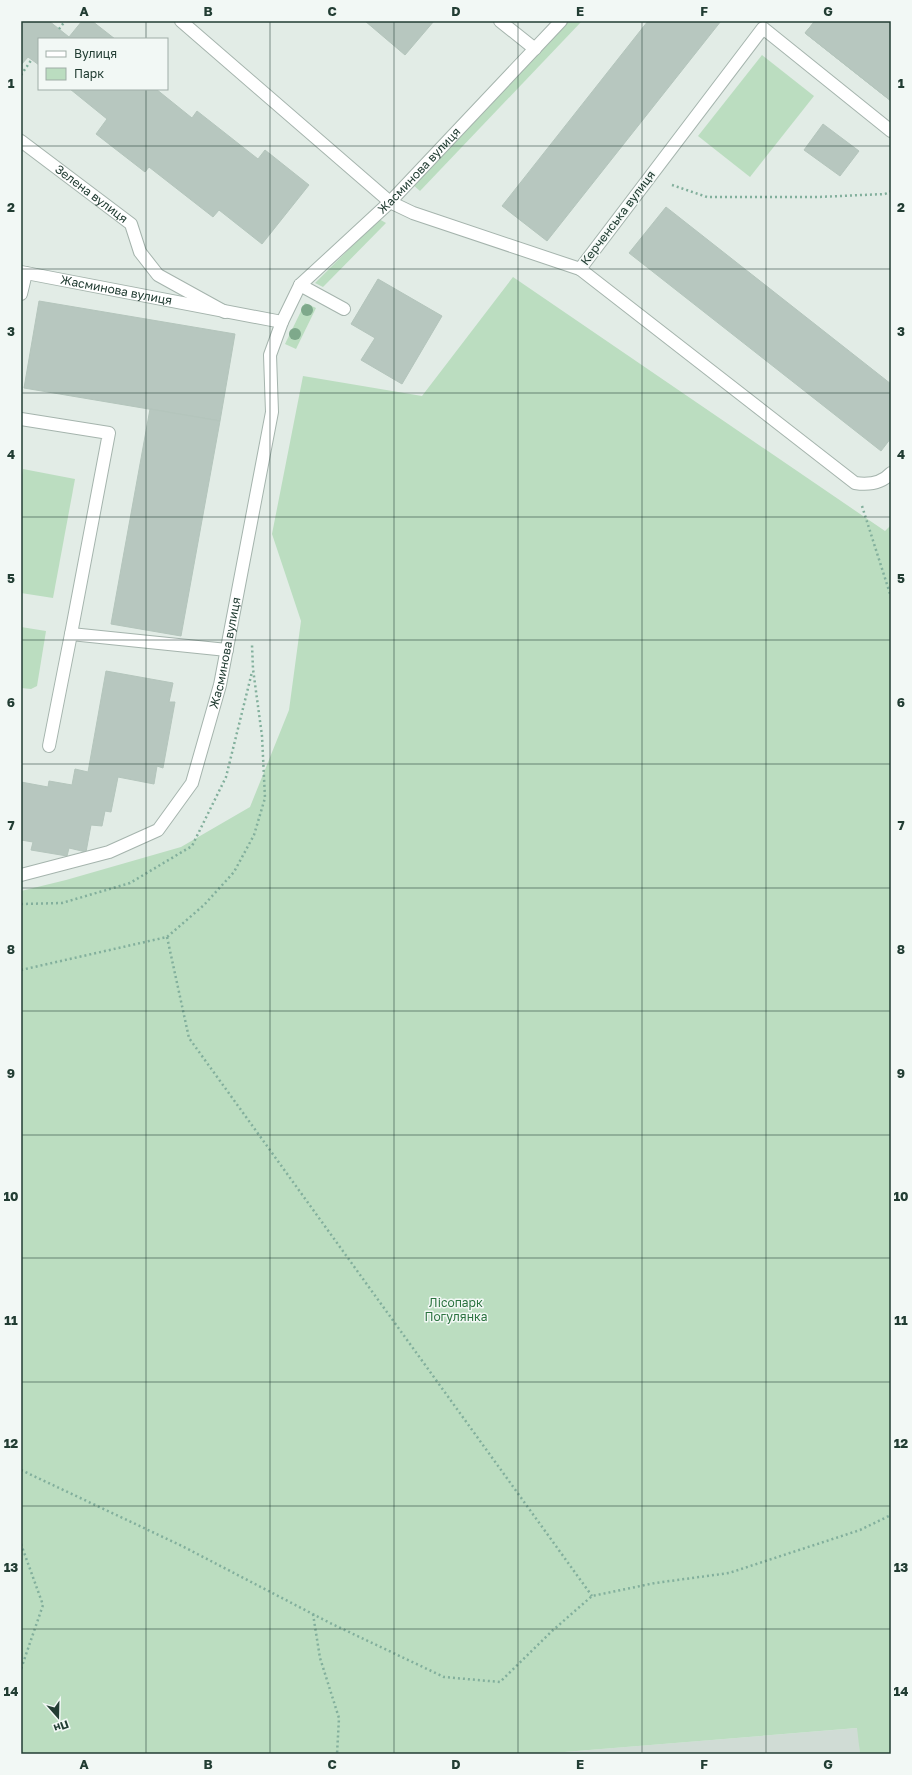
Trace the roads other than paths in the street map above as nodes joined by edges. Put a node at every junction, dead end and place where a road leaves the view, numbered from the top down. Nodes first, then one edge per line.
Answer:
1 (181, 21) edge
2 (500, 21) edge
3 (561, 21) edge
4 (535, 49) junction
5 (891, 131) edge
6 (21, 141) edge
7 (390, 202) junction
8 (580, 269) junction
9 (23, 273) edge
10 (300, 285) junction
11 (21, 294) edge
12 (344, 309) dead end
13 (225, 312) junction
14 (282, 322) junction
15 (21, 419) edge
16 (891, 473) edge
17 (71, 634) junction
18 (227, 650) junction
19 (49, 746) dead end
20 (21, 875) edge

1 - 7 street
2 - 4 street
3 - 4 street, Жасминова вулиця
4 - 7 street, Жасминова вулиця
5 - 8 street, Керченська вулиця
6 - 13 street, Зелена вулиця
7 - 8 street
7 - 10 street, Жасминова вулиця
8 - 16 street, Керченська вулиця
9 - 11 street
9 - 13 street, Жасминова вулиця
10 - 12 street
10 - 14 street, Жасминова вулиця
13 - 14 street, Жасминова вулиця
14 - 18 street, Жасминова вулиця
15 - 17 street
17 - 18 street
17 - 19 street
18 - 20 street, Жасминова вулиця

